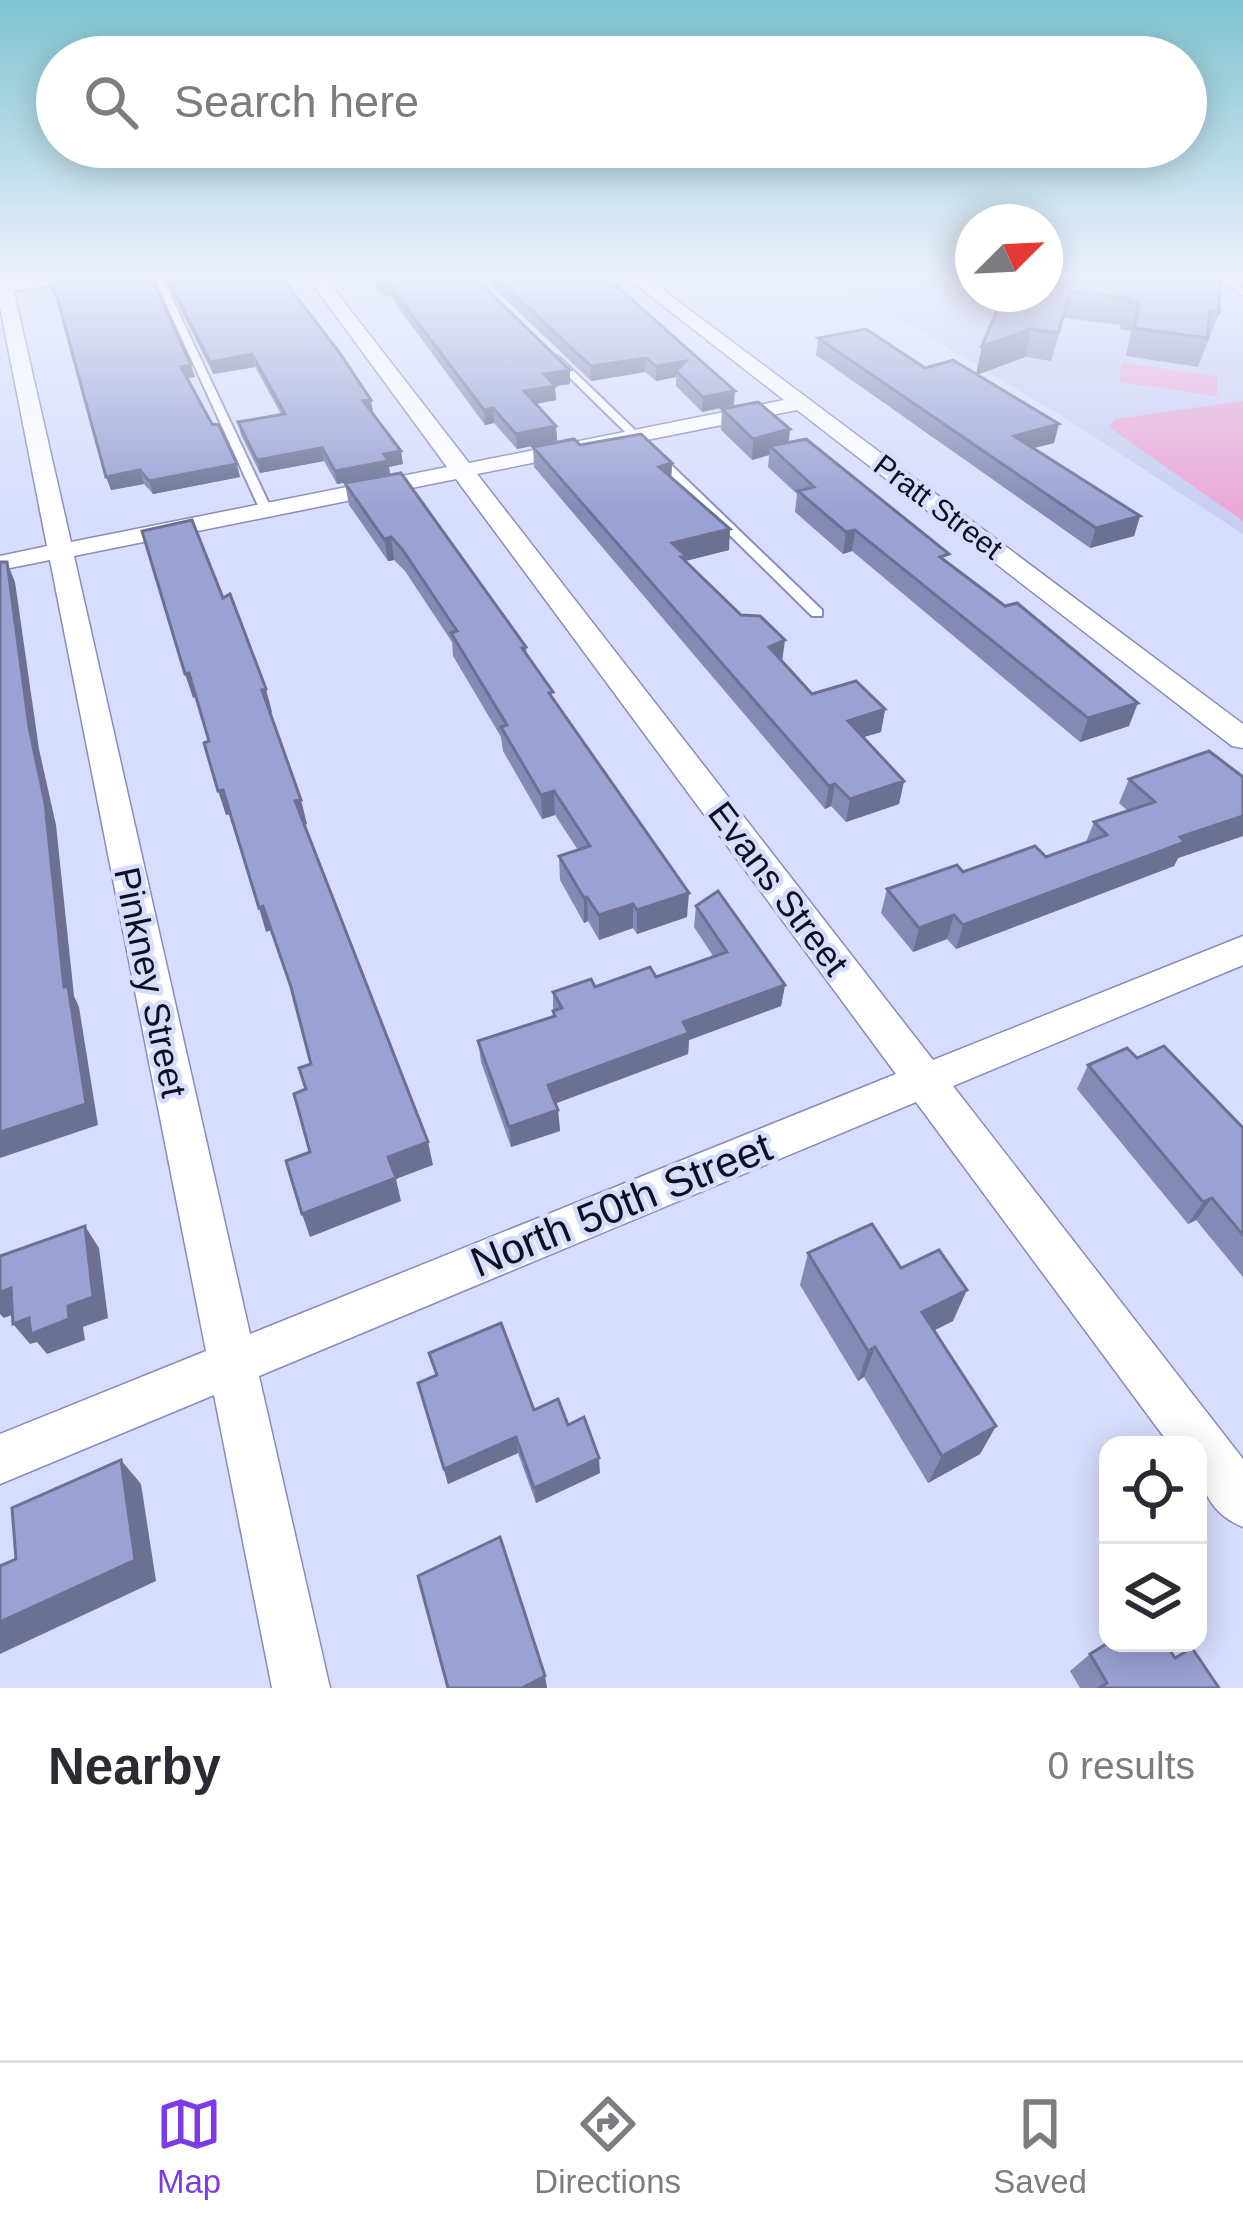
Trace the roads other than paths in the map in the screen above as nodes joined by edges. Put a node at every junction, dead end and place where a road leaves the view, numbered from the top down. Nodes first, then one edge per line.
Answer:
1 (18, 354) edge
2 (194, 354) edge
3 (373, 354) edge
4 (736, 354) edge
5 (553, 356) edge
6 (801, 403) junction
7 (635, 436) junction
8 (462, 471) junction
9 (266, 510) junction
10 (61, 551) junction
11 (0, 563) edge
12 (817, 613) dead end
13 (1243, 739) edge
14 (1243, 950) edge
15 (925, 1080) junction
16 (232, 1364) junction
17 (0, 1459) edge
18 (1243, 1501) edge
19 (301, 1688) edge

1 - 10 street, Pinkney Street
2 - 9 lane
3 - 8 street, Evans Street
4 - 6 street, Pratt Street
5 - 7 lane
6 - 7 street
6 - 13 street, Pratt Street
7 - 8 street
7 - 12 lane
8 - 9 street
8 - 15 street, Evans Street
9 - 10 street
10 - 11 street
10 - 16 street, Pinkney Street
14 - 15 street, North 50th Street
15 - 16 street, North 50th Street
15 - 18 street, Evans Street
16 - 17 street, North 50th Street
16 - 19 street, Pinkney Street

